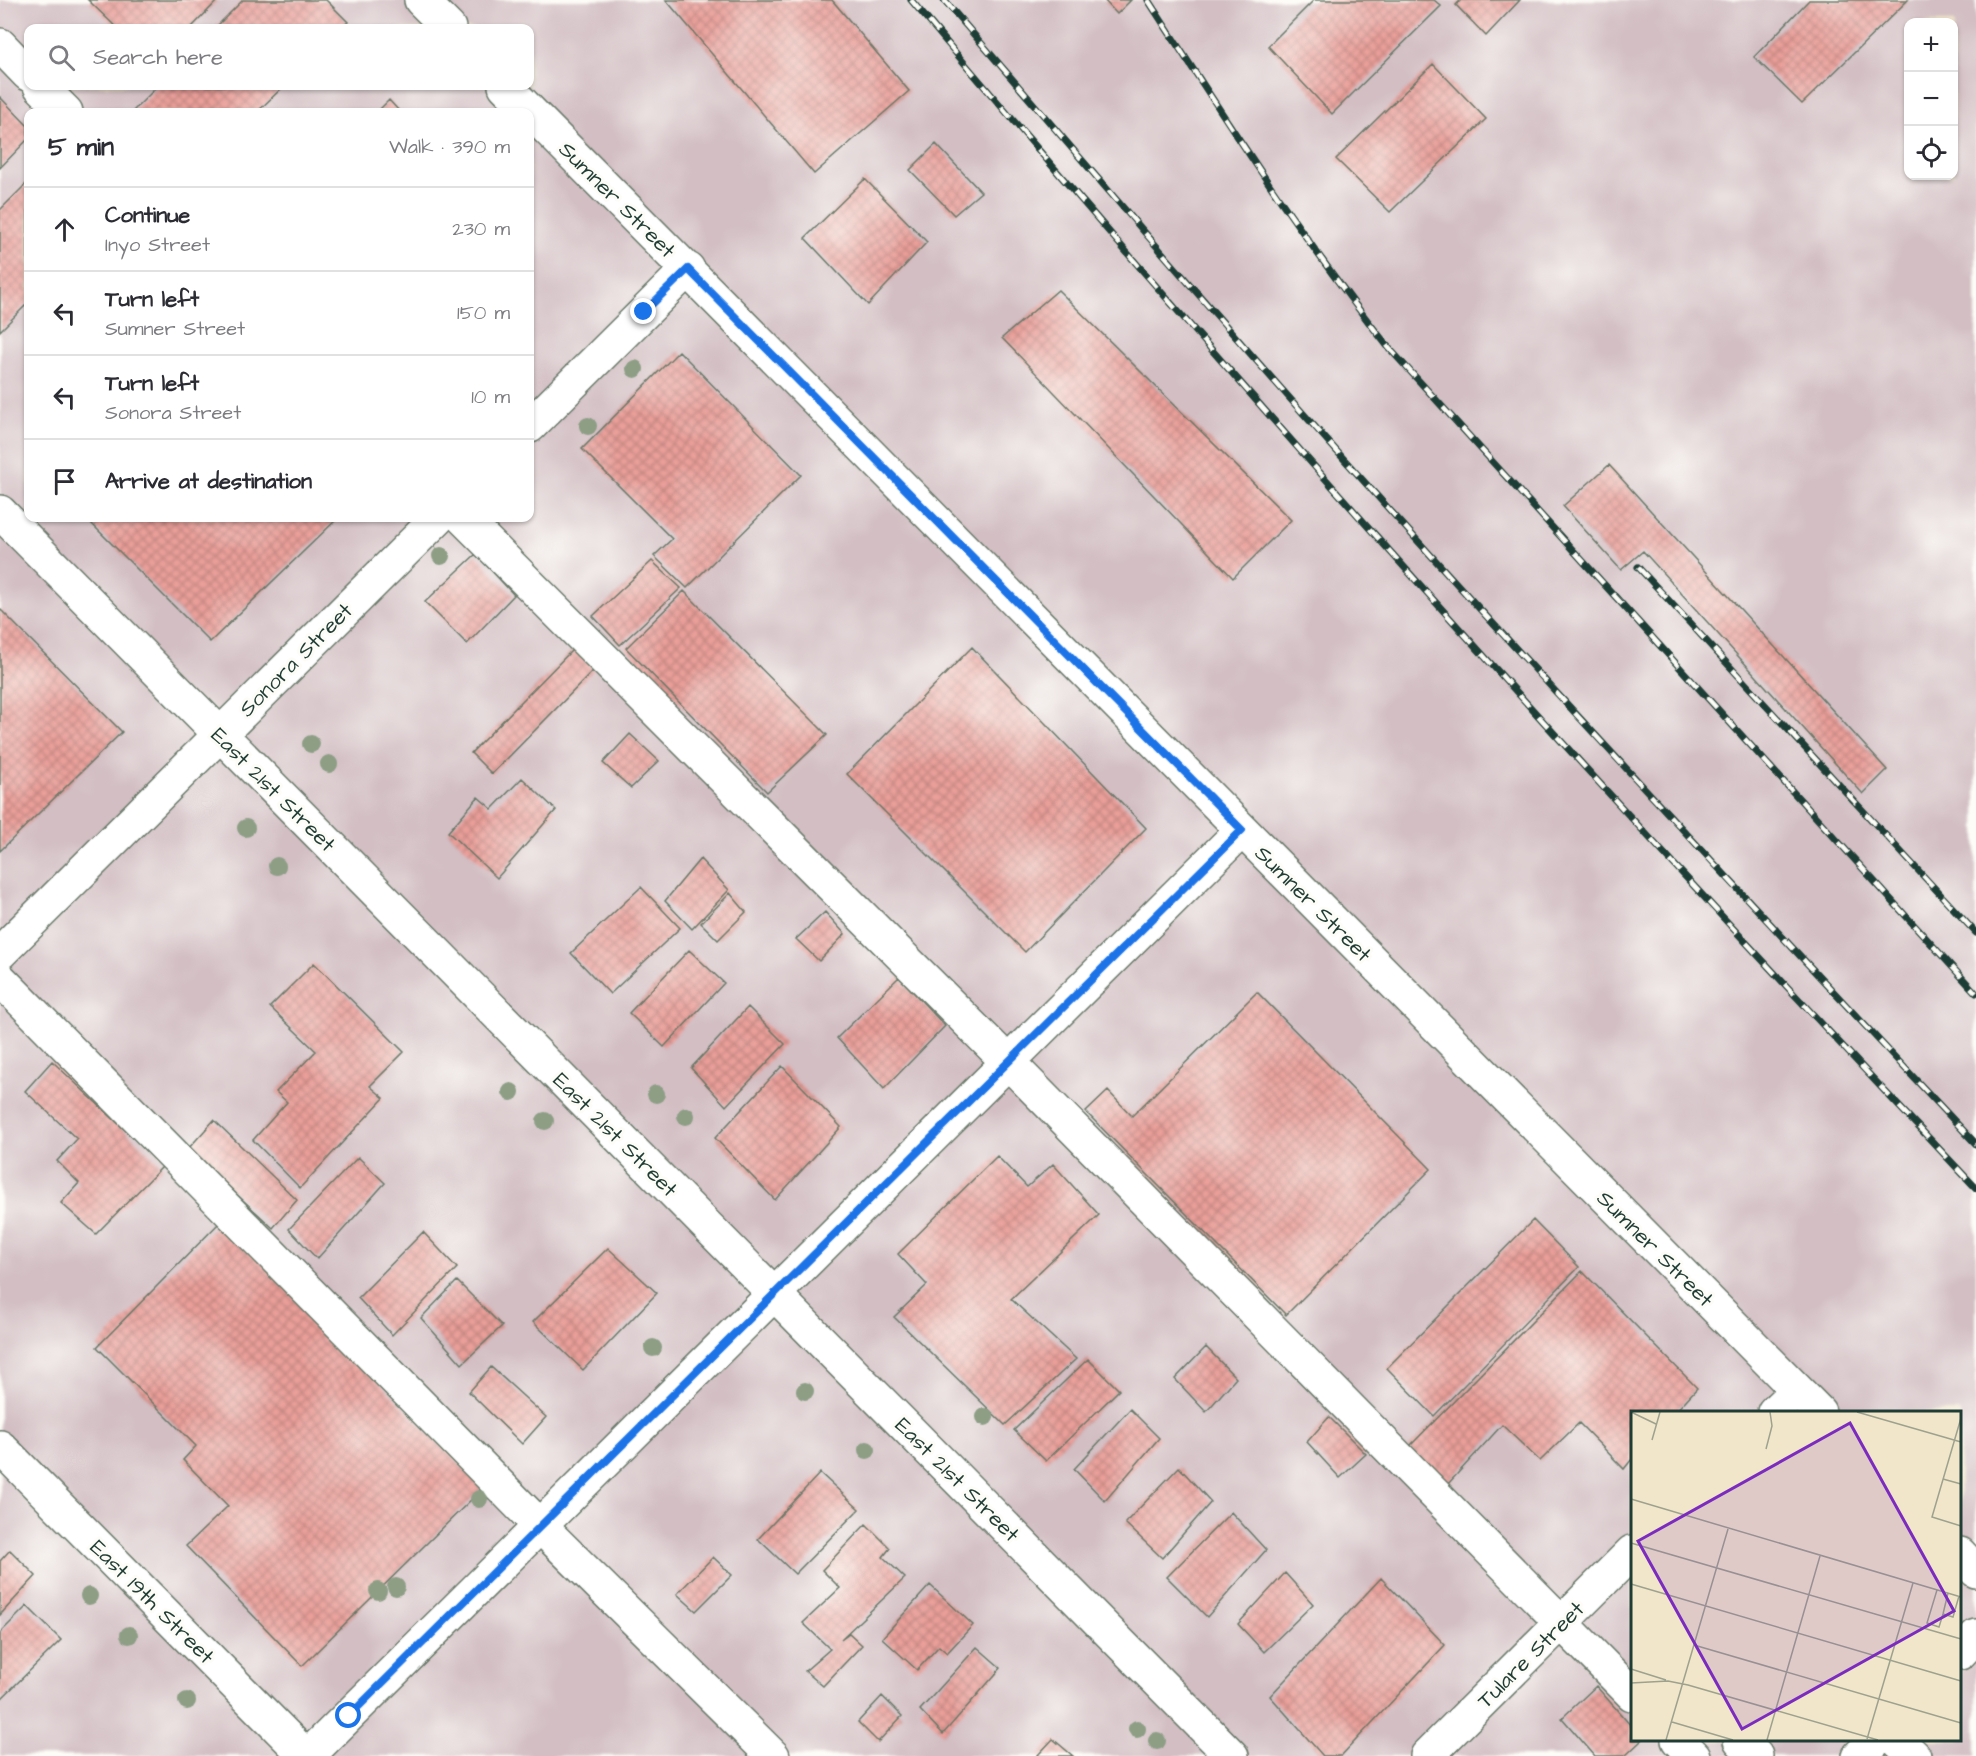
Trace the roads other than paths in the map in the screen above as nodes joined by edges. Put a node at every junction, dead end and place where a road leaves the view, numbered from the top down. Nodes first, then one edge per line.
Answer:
1 (421, 0) edge
2 (445, 24) edge
3 (0, 45) edge
4 (24, 70) edge
5 (44, 90) edge
6 (510, 90) edge
7 (62, 108) edge
8 (528, 108) edge
9 (534, 114) edge
10 (688, 269) junction
11 (534, 422) edge
12 (0, 512) edge
13 (434, 522) edge
14 (467, 522) edge
15 (220, 734) junction
16 (1242, 830) junction
17 (0, 953) edge
18 (0, 979) edge
19 (1008, 1062) junction
20 (774, 1294) junction
21 (1797, 1390) junction
22 (1776, 1411) edge
23 (1817, 1411) edge
24 (0, 1446) edge
25 (540, 1526) junction
26 (1631, 1553) edge
27 (1961, 1556) edge
28 (1976, 1571) edge
29 (1562, 1622) junction
30 (1976, 1636) edge
31 (1961, 1651) edge
32 (1631, 1693) edge
33 (1679, 1741) edge
34 (1741, 1741) edge
35 (1875, 1741) edge
36 (1898, 1741) edge
37 (307, 1756) edge
38 (773, 1756) edge
39 (1232, 1756) edge
40 (1427, 1756) edge
41 (1694, 1756) edge
42 (1756, 1756) edge
43 (1860, 1756) edge
44 (1914, 1756) edge

1 - 2 street
3 - 4 street
5 - 7 street
6 - 8 street, Sumner Street
9 - 10 street, Sumner Street
10 - 11 street
10 - 16 street, Sumner Street
12 - 15 street, East 21st Street
13 - 15 street, Sonora Street
14 - 19 street
15 - 17 street, Sonora Street
15 - 20 street, East 21st Street
16 - 19 street
16 - 21 street, Sumner Street
18 - 25 street
19 - 20 street
19 - 29 street
20 - 25 street
20 - 39 street, East 21st Street
21 - 22 street
21 - 23 street, Sumner Street
24 - 37 street, East 19th Street
25 - 37 street
25 - 38 street
26 - 29 street, Tulare Street
27 - 28 street
29 - 32 street
29 - 40 street, Tulare Street
30 - 31 street
33 - 41 street
34 - 42 street
35 - 43 street
36 - 44 street

